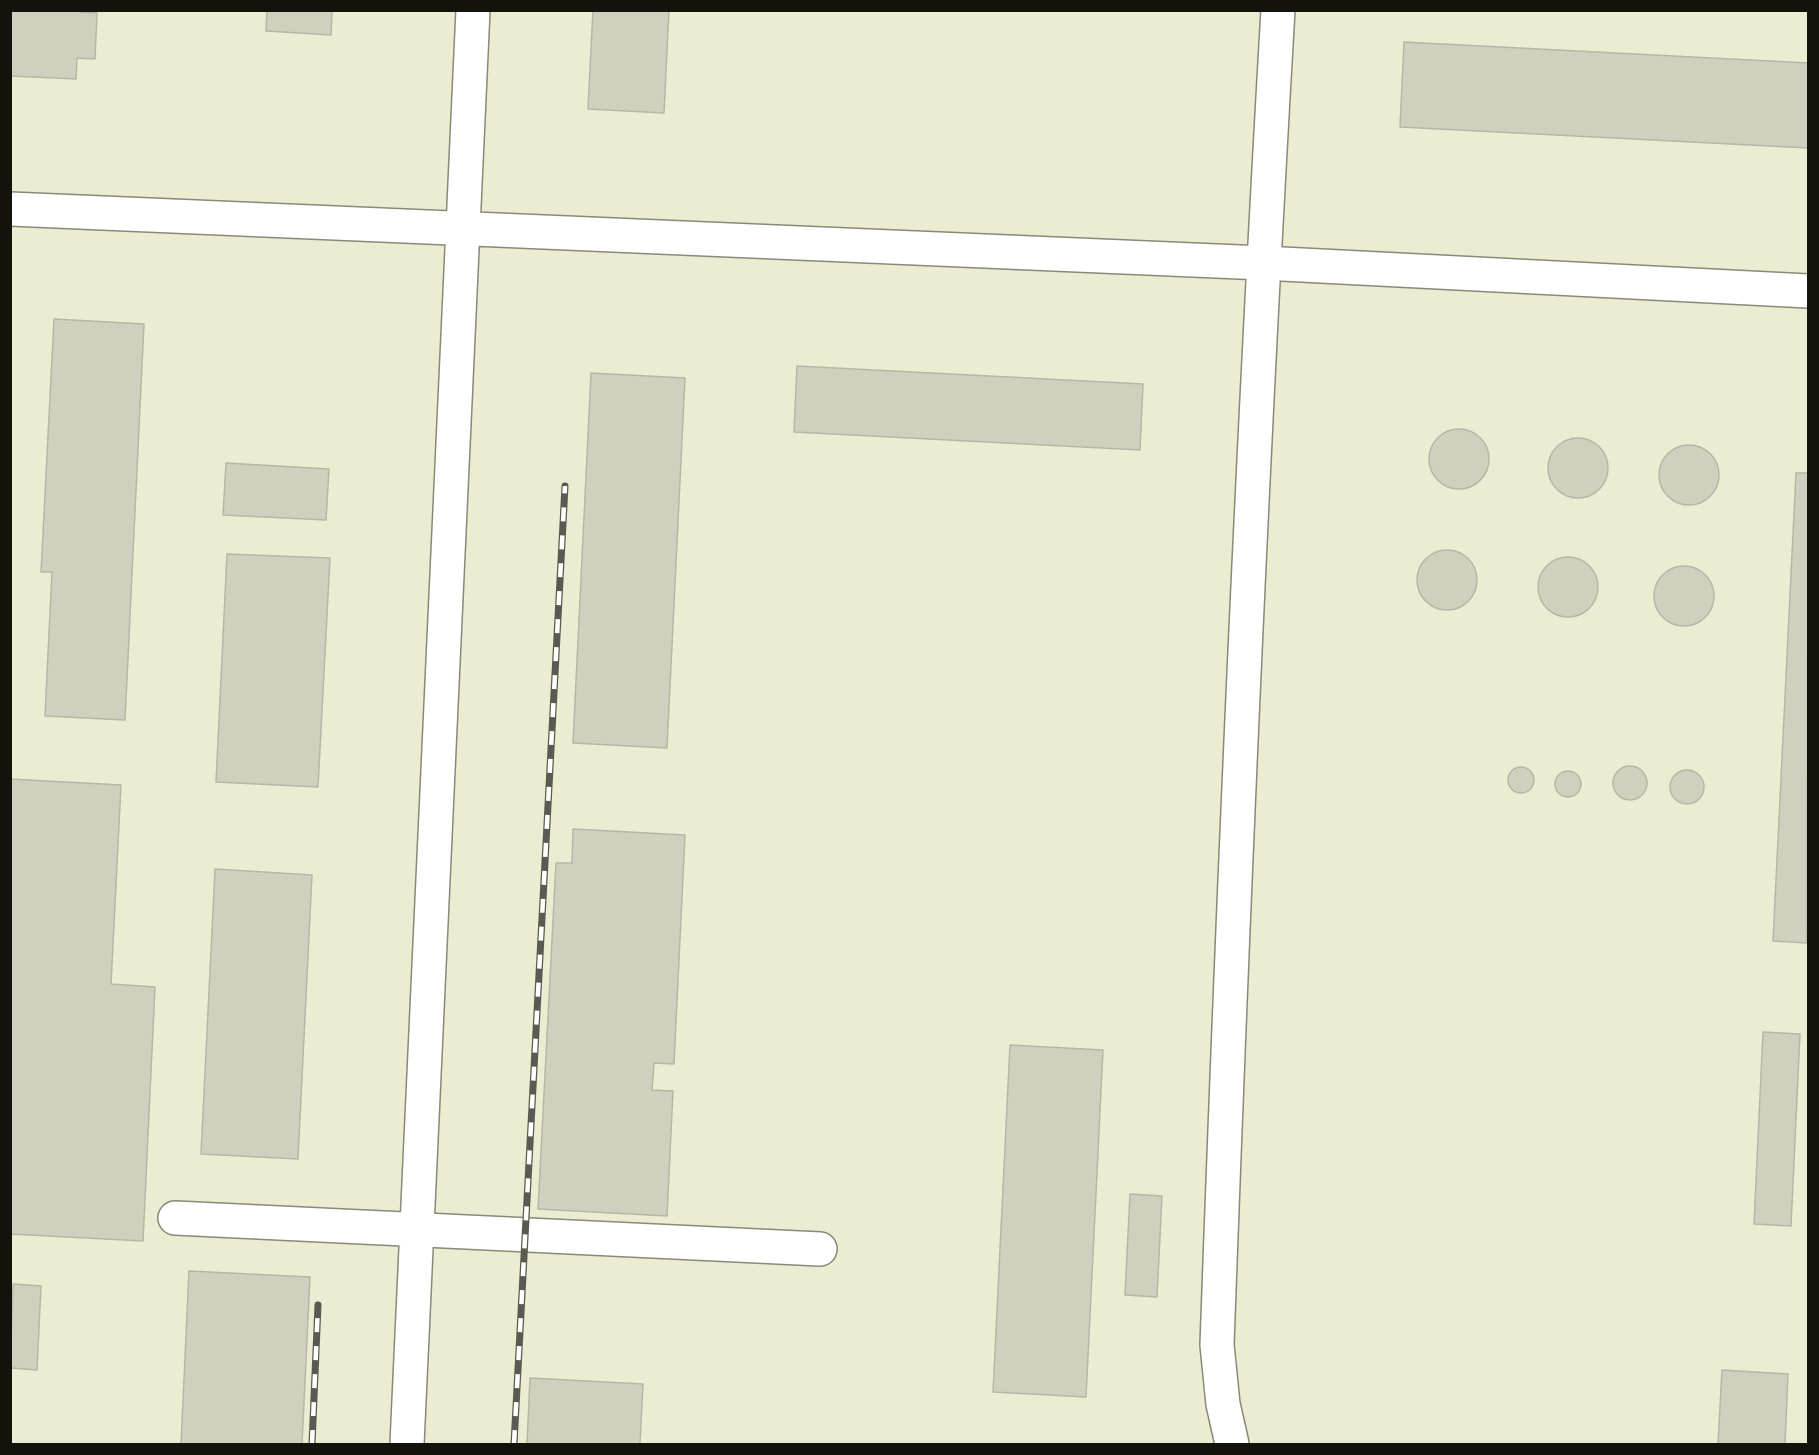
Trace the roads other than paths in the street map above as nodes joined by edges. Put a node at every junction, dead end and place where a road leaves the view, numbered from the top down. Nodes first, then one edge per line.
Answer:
1 (473, 10) edge
2 (1278, 10) edge
3 (10, 209) edge
4 (464, 230) junction
5 (1263, 263) junction
6 (1809, 291) edge
7 (175, 1218) dead end
8 (417, 1230) junction
9 (820, 1249) dead end
10 (407, 1444) edge
11 (1232, 1444) edge

1 - 4 lane
2 - 5 lane
3 - 4 lane
4 - 5 lane
4 - 8 lane
5 - 6 lane
5 - 11 lane
7 - 8 lane
8 - 9 lane
8 - 10 lane

